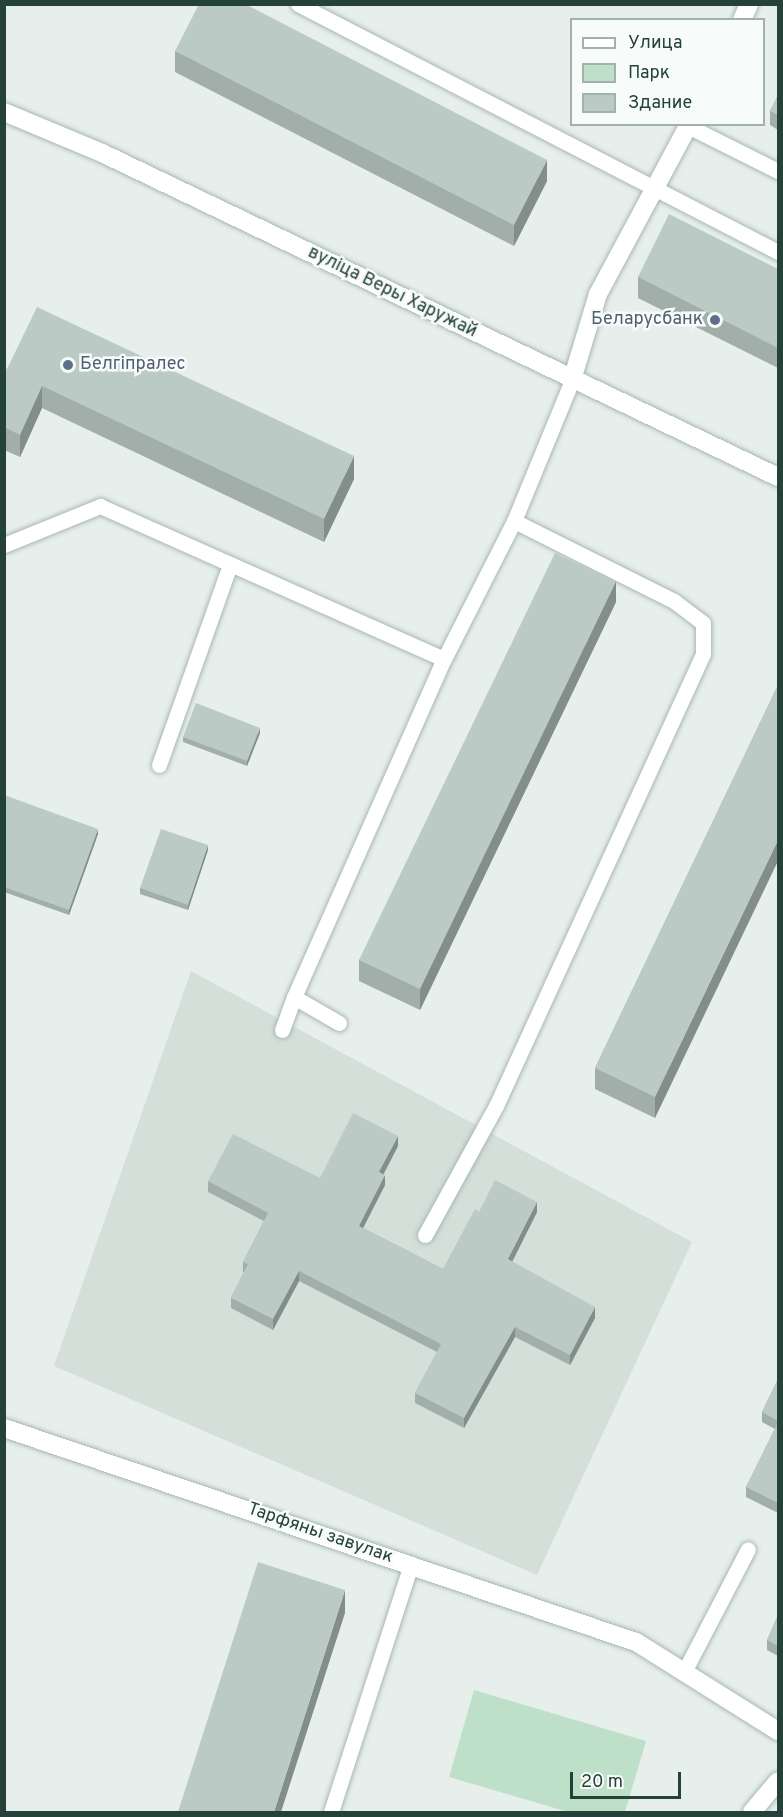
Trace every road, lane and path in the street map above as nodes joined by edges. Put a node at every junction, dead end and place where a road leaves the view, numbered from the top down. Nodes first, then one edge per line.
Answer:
1 (298, 4) edge
2 (749, 4) edge
3 (743, 18) edge
4 (4, 112) edge
5 (687, 126) edge
6 (690, 126) edge
7 (778, 171) edge
8 (653, 190) junction
9 (778, 252) edge
10 (572, 380) junction
11 (778, 477) edge
12 (514, 521) junction
13 (4, 545) edge
14 (230, 564) junction
15 (444, 659) junction
16 (159, 765) dead end
17 (294, 997) junction
18 (339, 1023) dead end
19 (282, 1030) dead end
20 (425, 1235) dead end
21 (4, 1428) edge
22 (748, 1549) dead end
23 (411, 1564) junction
24 (685, 1670) junction
25 (778, 1731) edge
26 (778, 1781) edge
27 (331, 1812) edge
28 (752, 1812) edge

1 - 8 lane
2 - 3 street
4 - 10 street, вуліца Веры Харужай
5 - 8 street
6 - 7 lane
8 - 9 lane
8 - 10 street
10 - 11 street, вуліца Веры Харужай
10 - 12 lane
12 - 15 lane
12 - 20 lane
13 - 14 lane
14 - 15 lane
14 - 16 lane
15 - 17 lane
17 - 18 lane
17 - 19 lane
21 - 23 street, Тарфяны завулак
22 - 24 lane
23 - 24 street, Тарфяны завулак
23 - 27 lane
24 - 25 street, Тарфяны завулак
26 - 28 street

